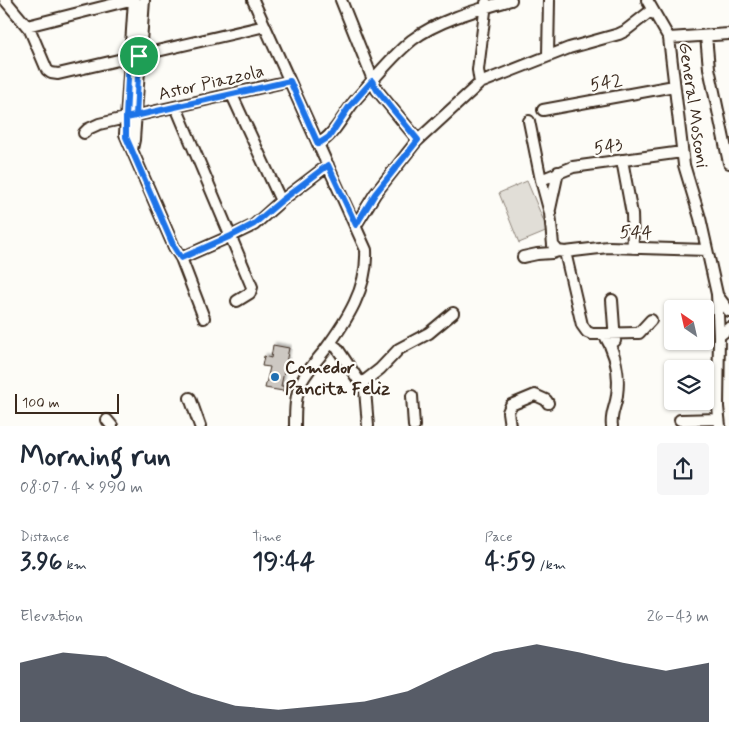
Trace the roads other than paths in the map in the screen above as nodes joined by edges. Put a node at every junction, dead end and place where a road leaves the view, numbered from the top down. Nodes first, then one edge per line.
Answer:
1 (5, 0) edge
2 (132, 0) edge
3 (144, 0) edge
4 (253, 0) edge
5 (341, 0) edge
6 (511, 0) edge
7 (549, 0) edge
8 (486, 4) edge
9 (649, 5) edge
10 (27, 26) junction
11 (265, 26) junction
12 (729, 34) edge
13 (706, 36) junction
14 (669, 38) junction
15 (548, 55) junction
16 (134, 57) junction
17 (290, 81) junction
18 (372, 81) junction
19 (480, 83) junction
20 (674, 86) junction
21 (232, 95) junction
22 (176, 108) junction
23 (543, 110) dead end
24 (131, 117) junction
25 (529, 121) dead end
26 (725, 125) edge
27 (84, 133) dead end
28 (418, 140) junction
29 (318, 144) junction
30 (682, 152) junction
31 (622, 160) junction
32 (729, 163) edge
33 (328, 165) junction
34 (558, 172) junction
35 (541, 180) junction
36 (281, 201) junction
37 (550, 213) junction
38 (356, 225) junction
39 (231, 236) junction
40 (633, 248) junction
41 (706, 250) junction
42 (562, 252) junction
43 (523, 257) dead end
44 (181, 258) junction
45 (717, 294) junction
46 (612, 300) dead end
47 (237, 301) dead end
48 (729, 311) edge
49 (452, 312) dead end
50 (204, 318) dead end
51 (651, 320) dead end
52 (729, 328) edge
53 (604, 334) junction
54 (615, 334) junction
55 (719, 336) junction
56 (330, 343) junction
57 (615, 354) junction
58 (362, 383) junction
59 (412, 396) dead end
60 (190, 398) dead end
61 (548, 403) dead end
62 (680, 420) dead end
63 (720, 422) edge
64 (200, 426) edge
65 (294, 426) edge
66 (368, 426) edge
67 (414, 426) edge
68 (510, 426) edge
69 (612, 426) edge

1 - 10 street
2 - 10 street
2 - 16 street
3 - 16 street
4 - 11 street
5 - 18 street
6 - 8 street
7 - 15 street
8 - 18 street
8 - 19 street
9 - 14 street, General Mosconi
9 - 15 street
10 - 16 street
11 - 16 street
11 - 17 street
12 - 13 street
13 - 14 street
13 - 26 street
14 - 20 street, General Mosconi
15 - 19 street
16 - 24 street
17 - 21 street, Astor Piazzola
17 - 29 street
18 - 28 street
18 - 29 street
19 - 28 street
20 - 23 street, 542
20 - 30 street, General Mosconi
21 - 22 street, Astor Piazzola
21 - 36 street
22 - 24 street, Astor Piazzola
22 - 39 street
24 - 27 street, Astor Piazzola
24 - 44 street
25 - 35 street
26 - 32 street
28 - 38 street
29 - 33 street
30 - 31 street, 543
30 - 41 street, General Mosconi
31 - 34 street, 543
31 - 40 street
33 - 36 street
33 - 38 street
34 - 35 street, 543
34 - 37 street
35 - 37 street
36 - 39 street
37 - 42 street
38 - 56 street
39 - 44 street
39 - 47 street
40 - 41 street, 544
40 - 42 street, 544
41 - 45 street, General Mosconi
42 - 43 street, 544
42 - 53 street
44 - 50 street
45 - 48 street
45 - 55 street, General Mosconi
46 - 54 street
49 - 58 street
51 - 54 street
52 - 55 street
53 - 54 street
53 - 57 street
54 - 57 street
55 - 63 street, General Mosconi
56 - 58 street
56 - 65 street
57 - 69 street
58 - 66 street
59 - 67 street
60 - 64 street
61 - 68 street
62 - 63 street

